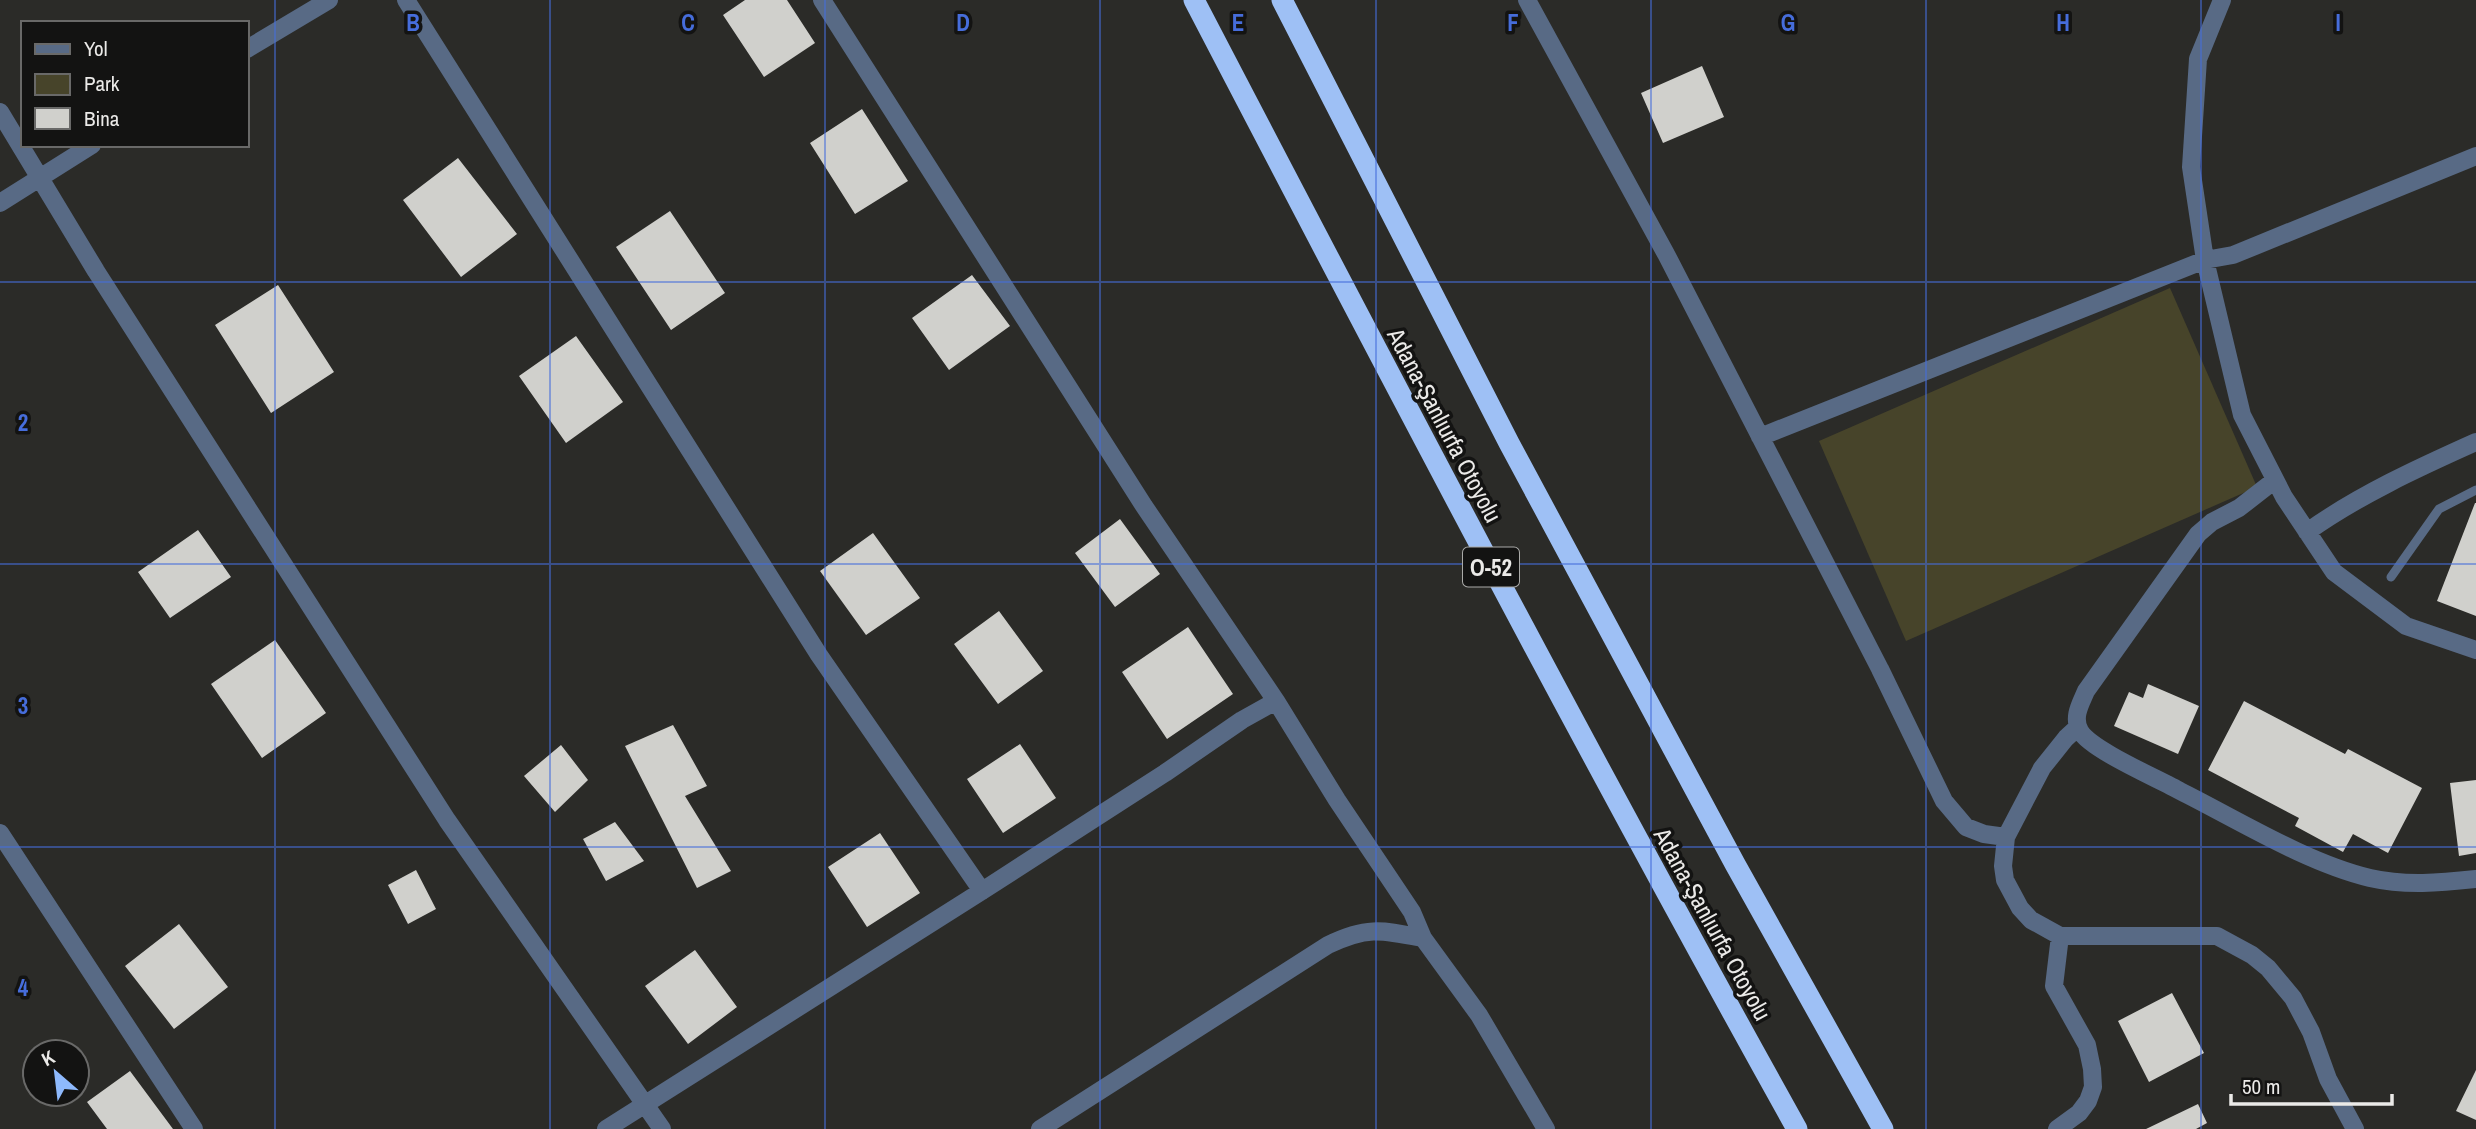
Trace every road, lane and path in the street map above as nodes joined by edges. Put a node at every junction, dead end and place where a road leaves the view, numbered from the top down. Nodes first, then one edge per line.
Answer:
1 (329, 0) edge
2 (406, 0) edge
3 (822, 0) edge
4 (1194, 0) edge
5 (1282, 0) edge
6 (1527, 0) edge
7 (2222, 0) edge
8 (248, 48) edge
9 (0, 112) edge
10 (21, 147) edge
11 (21, 147) edge
12 (89, 147) edge
13 (2476, 156) edge
14 (40, 178) junction
15 (0, 204) edge
16 (2205, 260) junction
17 (1760, 437) junction
18 (2476, 442) edge
19 (2275, 480) junction
20 (2476, 490) edge
21 (2307, 532) junction
22 (2391, 576) dead end
23 (2476, 650) edge
24 (1276, 701) junction
25 (2078, 727) junction
26 (0, 833) edge
27 (2006, 837) junction
28 (2476, 879) edge
29 (982, 891) junction
30 (2060, 936) junction
31 (1423, 938) junction
32 (646, 1104) junction
33 (194, 1129) edge
34 (606, 1129) edge
35 (662, 1129) edge
36 (1040, 1129) edge
37 (1546, 1129) edge
38 (1797, 1129) edge
39 (1883, 1129) edge
40 (2057, 1129) edge
41 (2355, 1129) edge

1 - 8 street
2 - 29 street
3 - 24 street
4 - 38 highway, Adana-Şanlıurfa Otoyolu / O-52
5 - 39 highway, Adana-Şanlıurfa Otoyolu
6 - 17 street
7 - 16 street
9 - 10 street
11 - 14 street
12 - 14 street
13 - 16 street
14 - 15 street
14 - 32 street
16 - 17 street
16 - 19 street
17 - 27 street
18 - 21 street
19 - 21 street
19 - 25 street
20 - 22 lane
21 - 23 street
24 - 29 street
24 - 31 street
25 - 27 street
25 - 28 street
26 - 33 street
27 - 30 street
29 - 32 street
30 - 40 street
30 - 41 street
31 - 36 street
31 - 37 street
32 - 34 street
32 - 35 street

